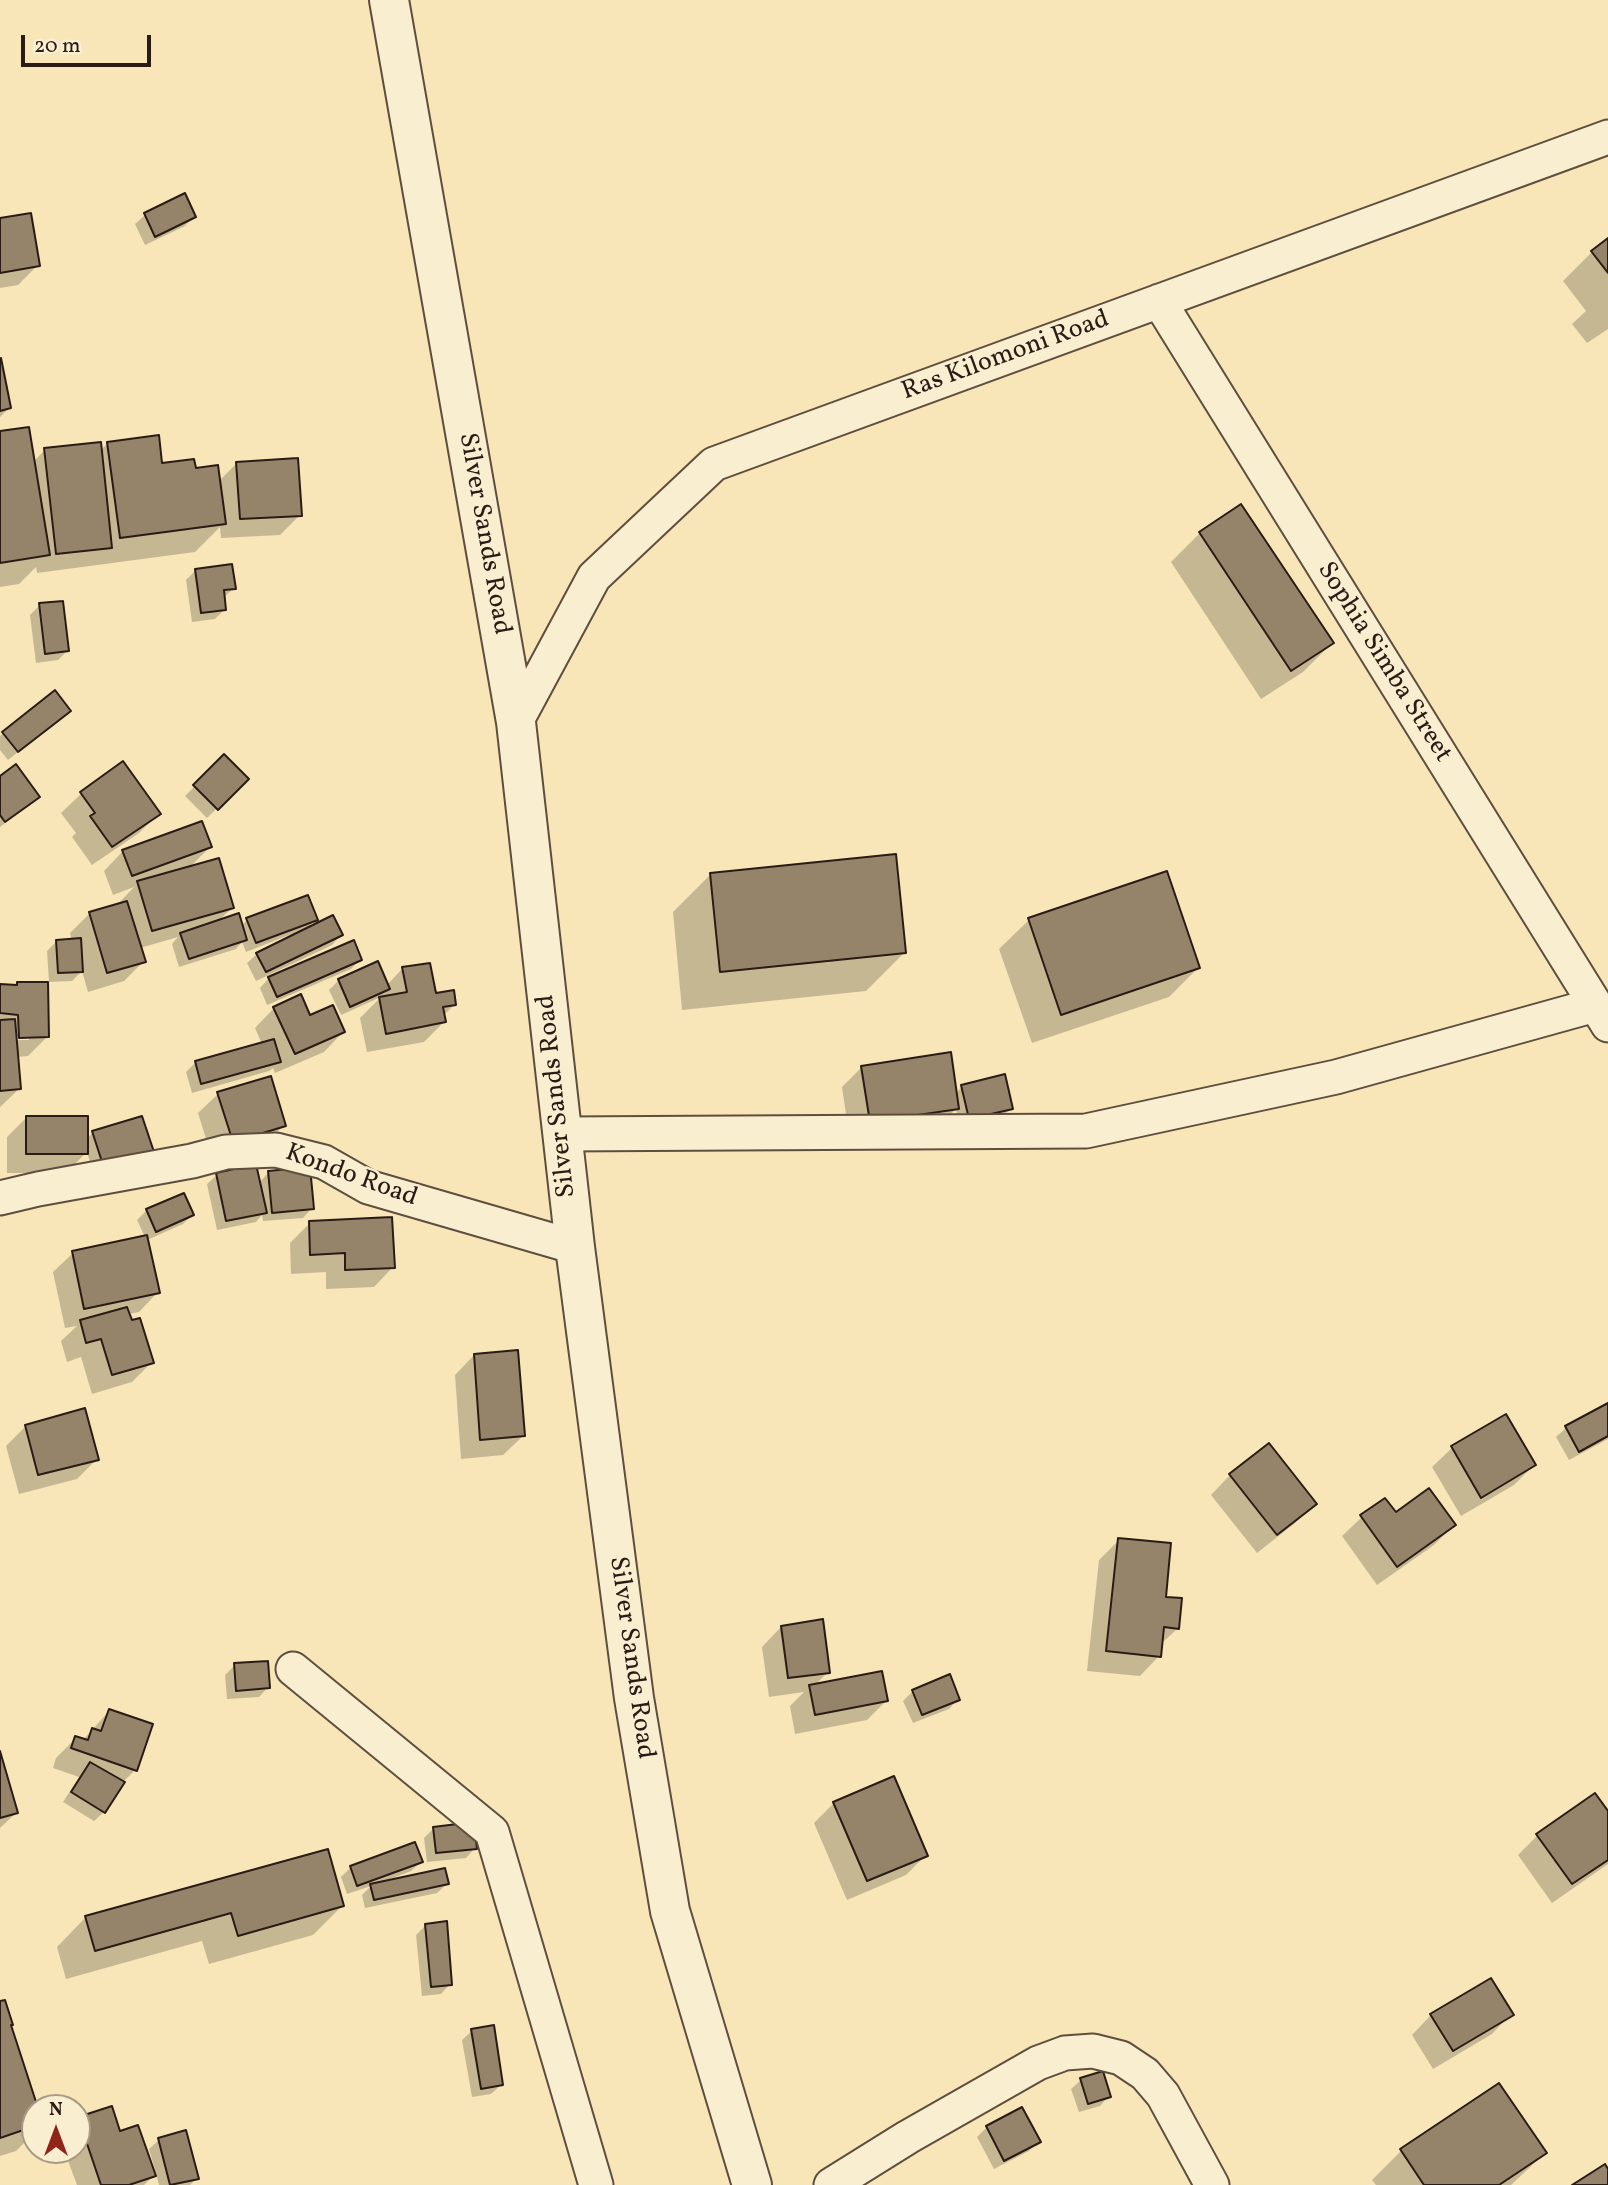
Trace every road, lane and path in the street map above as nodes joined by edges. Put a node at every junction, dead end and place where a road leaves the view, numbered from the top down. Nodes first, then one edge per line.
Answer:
1 (389, 0) edge
2 (1608, 137) edge
3 (1159, 301) junction
4 (516, 722) junction
5 (1601, 1015) edge
6 (563, 1134) junction
7 (0, 1198) edge
8 (575, 1247) junction
9 (293, 1669) dead end
10 (596, 2185) edge
11 (752, 2185) edge
12 (831, 2185) edge
13 (1212, 2185) edge

1 - 4 street, Silver Sands Road
2 - 3 street, Ras Kilomoni Road
3 - 4 street, Ras Kilomoni Road
3 - 5 street, Sophia Simba Street
4 - 6 street, Silver Sands Road
5 - 6 street
6 - 8 street, Silver Sands Road
7 - 8 street, Kondo Road
8 - 11 street, Silver Sands Road
9 - 10 street
12 - 13 street

